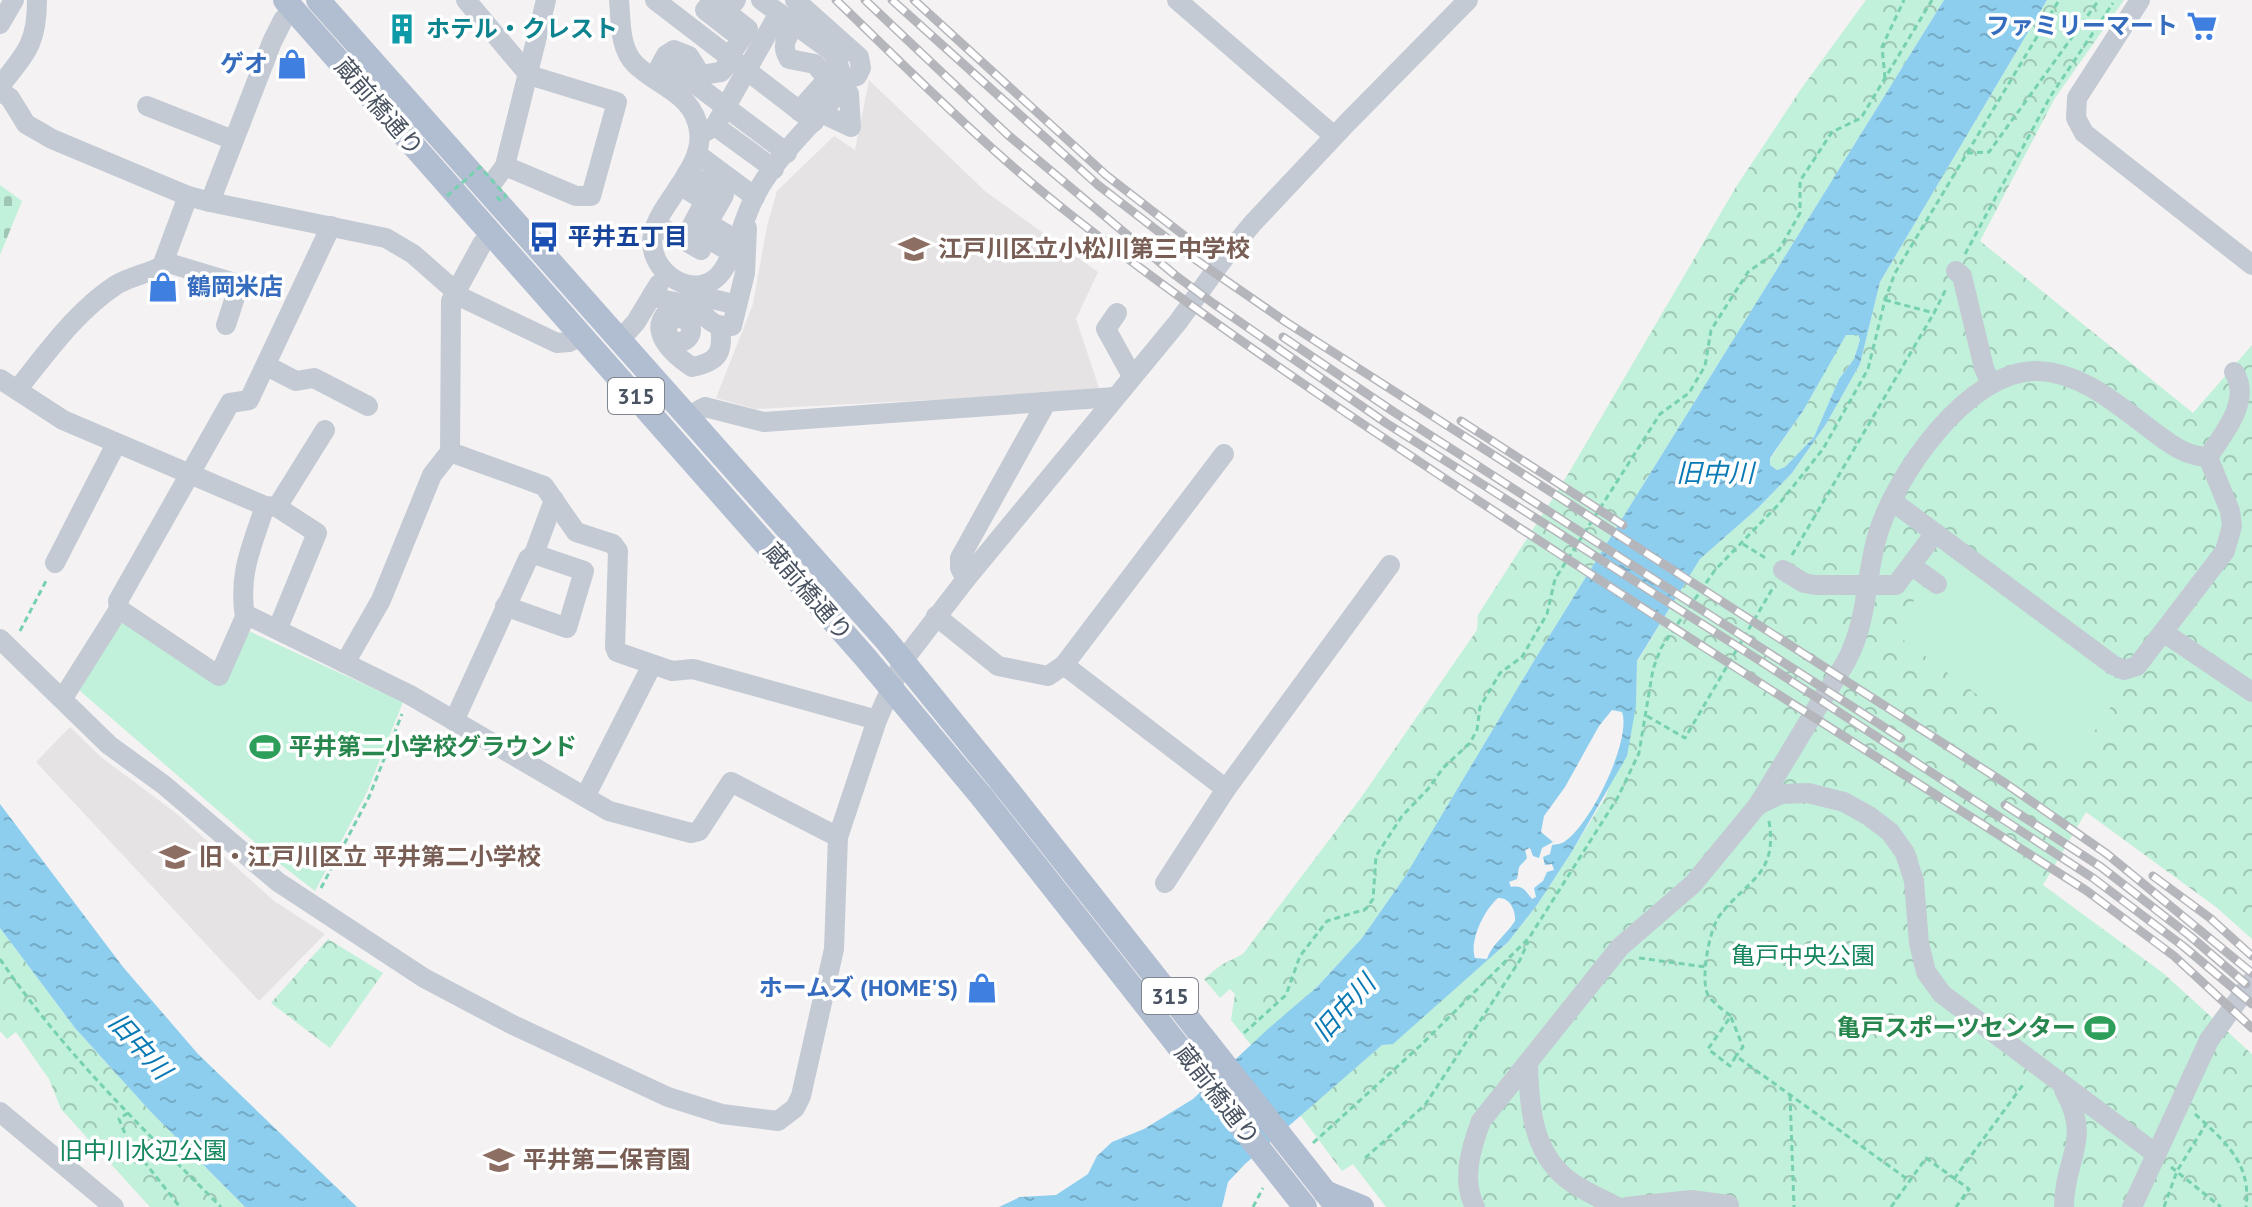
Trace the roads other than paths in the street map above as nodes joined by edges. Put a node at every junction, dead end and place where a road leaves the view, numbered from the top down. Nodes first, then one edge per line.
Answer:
1 (14, 0) edge
2 (37, 0) edge
3 (318, 0) edge
4 (466, 0) edge
5 (546, 0) edge
6 (619, 0) edge
7 (655, 0) edge
8 (713, 0) edge
9 (736, 0) edge
10 (761, 0) edge
11 (795, 0) edge
12 (1177, 0) edge
13 (1468, 0) edge
14 (2140, 0) edge
15 (289, 4) edge
16 (683, 8) edge
17 (787, 19) junction
18 (0, 24) edge
19 (732, 31) dead end
20 (736, 62) junction
21 (529, 75) junction
22 (659, 80) junction
23 (841, 81) junction
24 (0, 89) edge
25 (147, 106) dead end
26 (725, 108) junction
27 (811, 115) junction
28 (1334, 136) junction
29 (704, 138) junction
30 (233, 140) junction
31 (780, 161) junction
32 (505, 166) junction
33 (683, 179) junction
34 (492, 193) junction
35 (188, 196) junction
36 (210, 202) junction
37 (752, 204) junction
38 (657, 225) junction
39 (331, 226) junction
40 (491, 233) junction
41 (731, 252) junction
42 (165, 262) junction
43 (2252, 265) edge
44 (1956, 271) road end
45 (666, 274) junction
46 (456, 293) junction
47 (652, 295) junction
48 (737, 305) junction
49 (1117, 313) dead end
50 (694, 319) junction
51 (226, 325) dead end
52 (720, 326) junction
53 (583, 335) junction
54 (619, 341) junction
55 (267, 366) junction
56 (2234, 372) dead end
57 (1132, 376) junction
58 (1991, 384) junction
59 (8, 385) edge
60 (1115, 397) junction
61 (2247, 402) edge
62 (1046, 403) junction
63 (368, 406) dead end
64 (687, 417) junction
65 (325, 430) dead end
66 (116, 444) junction
67 (450, 452) junction
68 (1224, 454) dead end
69 (2208, 457) junction
70 (189, 474) junction
71 (554, 500) junction
72 (1892, 501) junction
73 (271, 507) junction
74 (1935, 533) junction
75 (534, 554) junction
76 (55, 563) road end
77 (1390, 565) dead end
78 (1912, 566) junction
79 (1783, 570) road end
80 (966, 579) junction
81 (1937, 584) dead end
82 (1870, 586) junction
83 (505, 606) junction
84 (119, 609) junction
85 (936, 616) junction
86 (245, 617) junction
87 (278, 628) junction
88 (2163, 632) junction
89 (5, 644) edge
90 (903, 661) junction
91 (345, 663) junction
92 (652, 665) junction
93 (1064, 665) junction
94 (891, 687) junction
95 (2252, 692) edge
96 (63, 698) junction
97 (877, 720) junction
98 (454, 721) junction
99 (1226, 789) junction
100 (992, 790) junction
101 (585, 797) junction
102 (1758, 805) junction
103 (838, 837) junction
104 (1165, 883) dead end
105 (2252, 981) edge
106 (1528, 1063) junction
107 (2060, 1083) junction
108 (0, 1112) edge
109 (2156, 1154) junction
110 (1331, 1199) edge
111 (104, 1204) edge
112 (1729, 1205) edge
113 (1305, 1207) edge
114 (1362, 1207) edge
115 (1475, 1207) edge
116 (1617, 1207) edge
117 (1626, 1207) edge
118 (2064, 1207) edge
119 (2132, 1207) edge

1 - 18 street
2 - 24 street
3 - 34 main road, 蔵前橋通り / 315
4 - 21 street
5 - 21 street
6 - 22 street
7 - 16 street
8 - 19 street
9 - 20 street
10 - 17 street
11 - 23 street
12 - 28 street
13 - 28 street
14 - 43 street
15 - 30 street
15 - 40 main road, 蔵前橋通り / 315
16 - 20 street
17 - 20 street
17 - 23 street
17 - 27 street
20 - 22 street
20 - 26 street
20 - 27 street
21 - 32 street
21 - 32 street
22 - 26 street
22 - 29 street
23 - 27 street
23 - 27 street
24 - 35 street
25 - 30 street
26 - 29 street
26 - 31 street
27 - 31 street
28 - 57 street
29 - 31 street
29 - 33 street
29 - 37 street
30 - 36 street
31 - 37 street
32 - 34 street
33 - 38 street
33 - 41 street
34 - 54 main road, 蔵前橋通り / 315
35 - 36 street
35 - 42 street
36 - 39 street
37 - 41 street
37 - 48 street
38 - 41 street
38 - 45 street
39 - 46 street
39 - 55 street
40 - 46 street
40 - 53 main road, 蔵前橋通り / 315
41 - 50 street
42 - 51 street
42 - 59 street
44 - 58 street
45 - 47 street
45 - 50 street
46 - 53 street
46 - 67 street
47 - 50 street
47 - 54 street
48 - 50 street
48 - 52 street
49 - 57 street
50 - 52 street
50 - 52 street
53 - 94 main road, 蔵前橋通り / 315
54 - 64 main road, 蔵前橋通り / 315
55 - 63 street
55 - 70 street
56 - 61 street
57 - 60 street
58 - 69 street
58 - 72 street
59 - 66 street
60 - 62 street
60 - 80 street
61 - 69 street
62 - 64 street
62 - 80 street
64 - 90 main road, 蔵前橋通り / 315
65 - 73 street
66 - 70 street
66 - 76 street
67 - 71 street
67 - 91 street
68 - 93 street
69 - 88 street
70 - 73 street
70 - 84 street
71 - 75 street
71 - 92 street
72 - 74 street
72 - 82 street
73 - 86 street
73 - 87 street
74 - 78 street
74 - 88 street
75 - 83 street
75 - 83 street
77 - 99 street
78 - 81 street
78 - 82 street
79 - 82 street
80 - 85 street
82 - 102 street
83 - 98 street
84 - 86 street
84 - 96 street
85 - 90 street
85 - 93 street
86 - 87 street
87 - 91 street
88 - 95 street
89 - 96 street
90 - 94 street
90 - 100 main road, 蔵前橋通り / 315
91 - 98 street
92 - 97 street
92 - 101 street
93 - 99 street
94 - 97 street
94 - 100 main road, 蔵前橋通り / 315
96 - 103 street
97 - 103 street
98 - 101 street
99 - 104 street
100 - 110 main road, 蔵前橋通り / 315, bridge
100 - 113 main road, 蔵前橋通り / 315, bridge
101 - 103 street
102 - 106 street
102 - 107 street
105 - 109 street
106 - 115 street
106 - 116 street
107 - 109 street
107 - 118 street
108 - 111 street
109 - 119 street
110 - 114 main road
112 - 117 street

